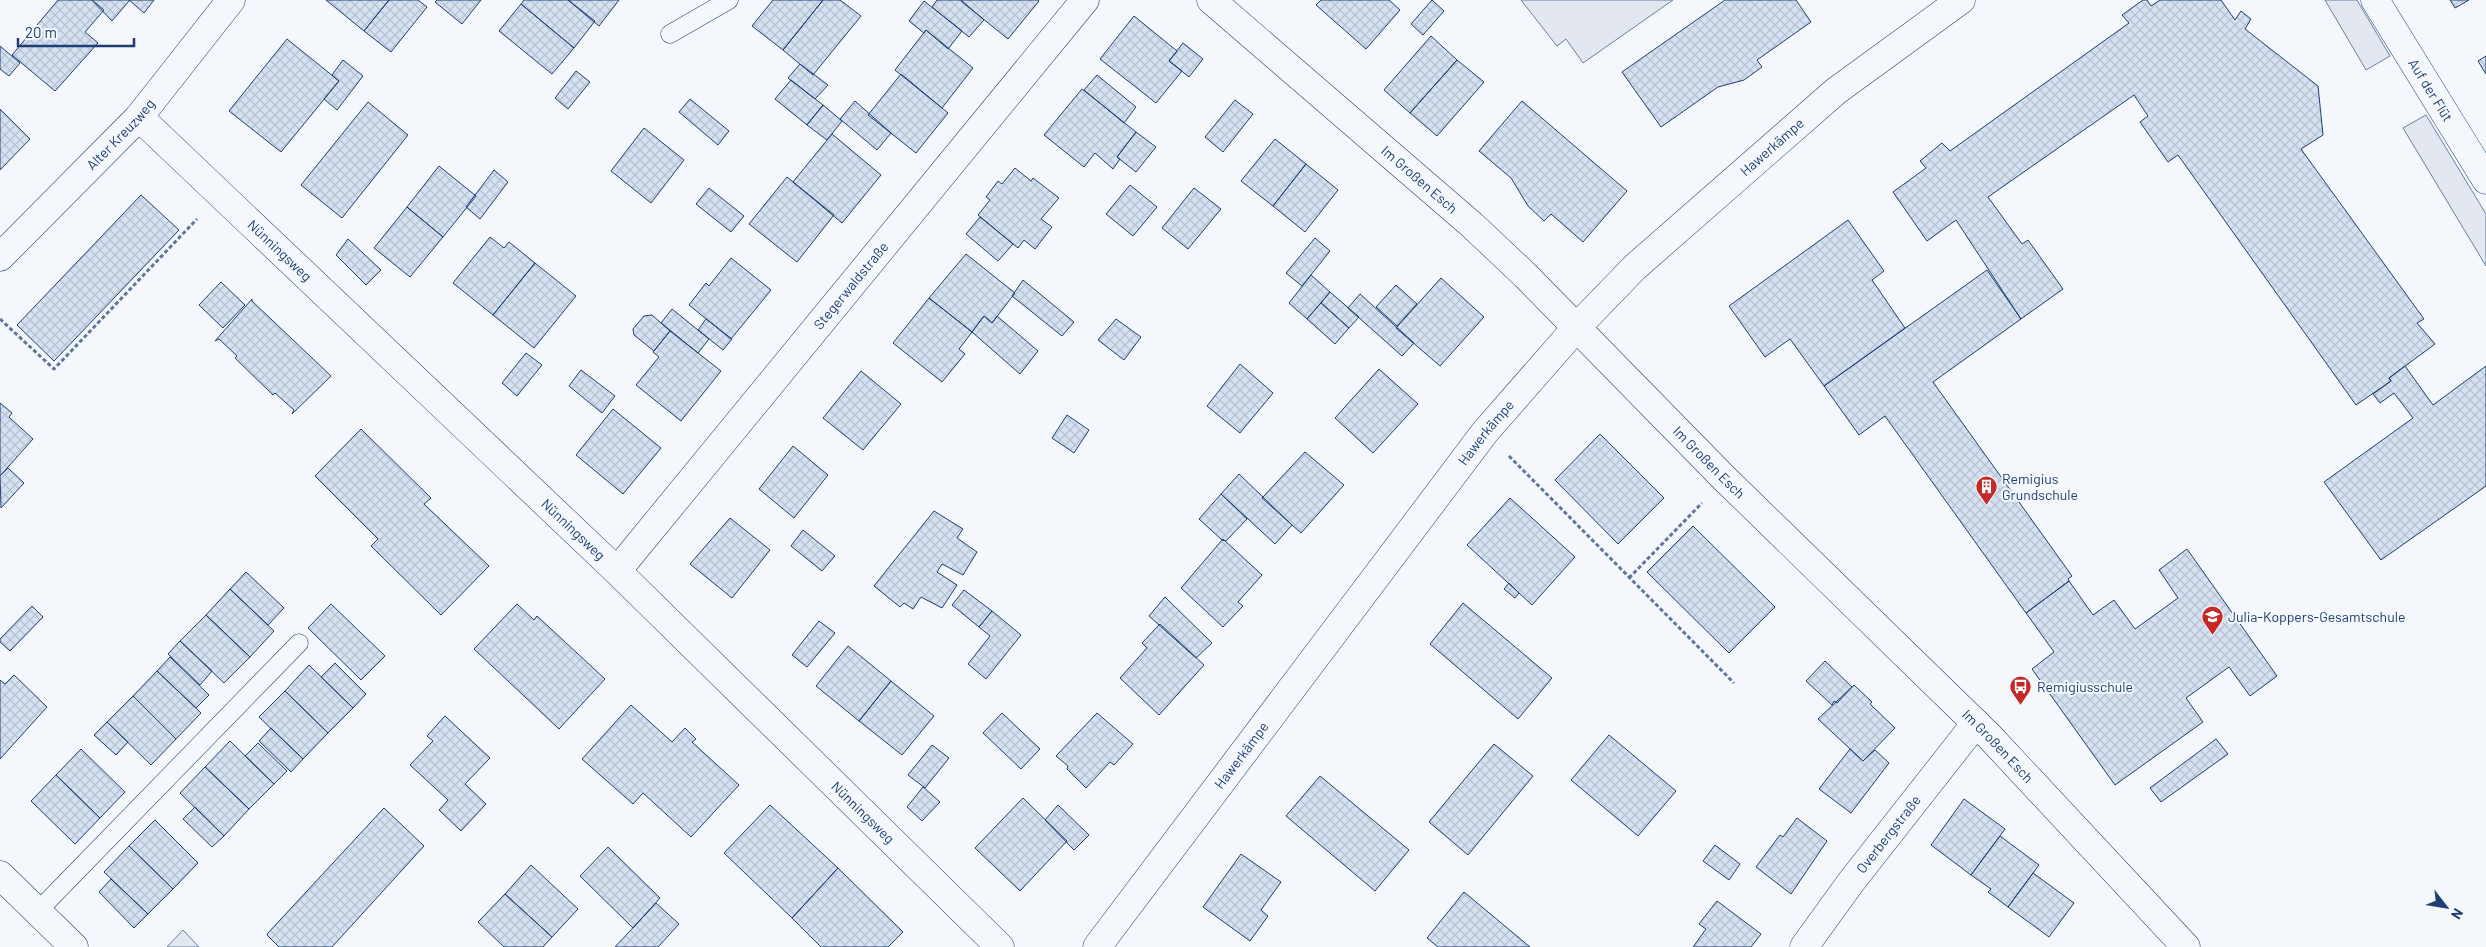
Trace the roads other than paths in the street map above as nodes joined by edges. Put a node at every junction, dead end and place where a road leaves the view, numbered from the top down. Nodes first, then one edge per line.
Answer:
1 (231, 0) edge
2 (729, 0) edge
3 (1085, 0) edge
4 (1211, 0) edge
5 (1961, 0) edge
6 (2376, 0) edge
7 (670, 34) dead end
8 (139, 117) junction
9 (2486, 180) edge
10 (0, 257) edge
11 (1576, 328) junction
12 (617, 572) junction
13 (299, 643) dead end
14 (1976, 723) junction
15 (0, 874) edge
16 (38, 912) junction
17 (74, 947) edge
18 (1000, 947) edge
19 (1097, 947) edge
20 (1804, 947) edge
21 (2186, 947) edge

1 - 8 street, Alter Kreuzweg
2 - 7 lane
3 - 12 street, Stegerwaldstraße
4 - 11 street, Im Großen Esch
5 - 11 street, Hawerkämpe
6 - 9 street, Auf der Flüt
8 - 10 street, Alter Kreuzweg
8 - 12 street, Nünningsweg
11 - 14 street, Im Großen Esch
11 - 19 street, Hawerkämpe
12 - 18 street, Nünningsweg
13 - 16 lane
14 - 20 street, Overbergstraße
14 - 21 street, Im Großen Esch
15 - 16 street
16 - 17 street

